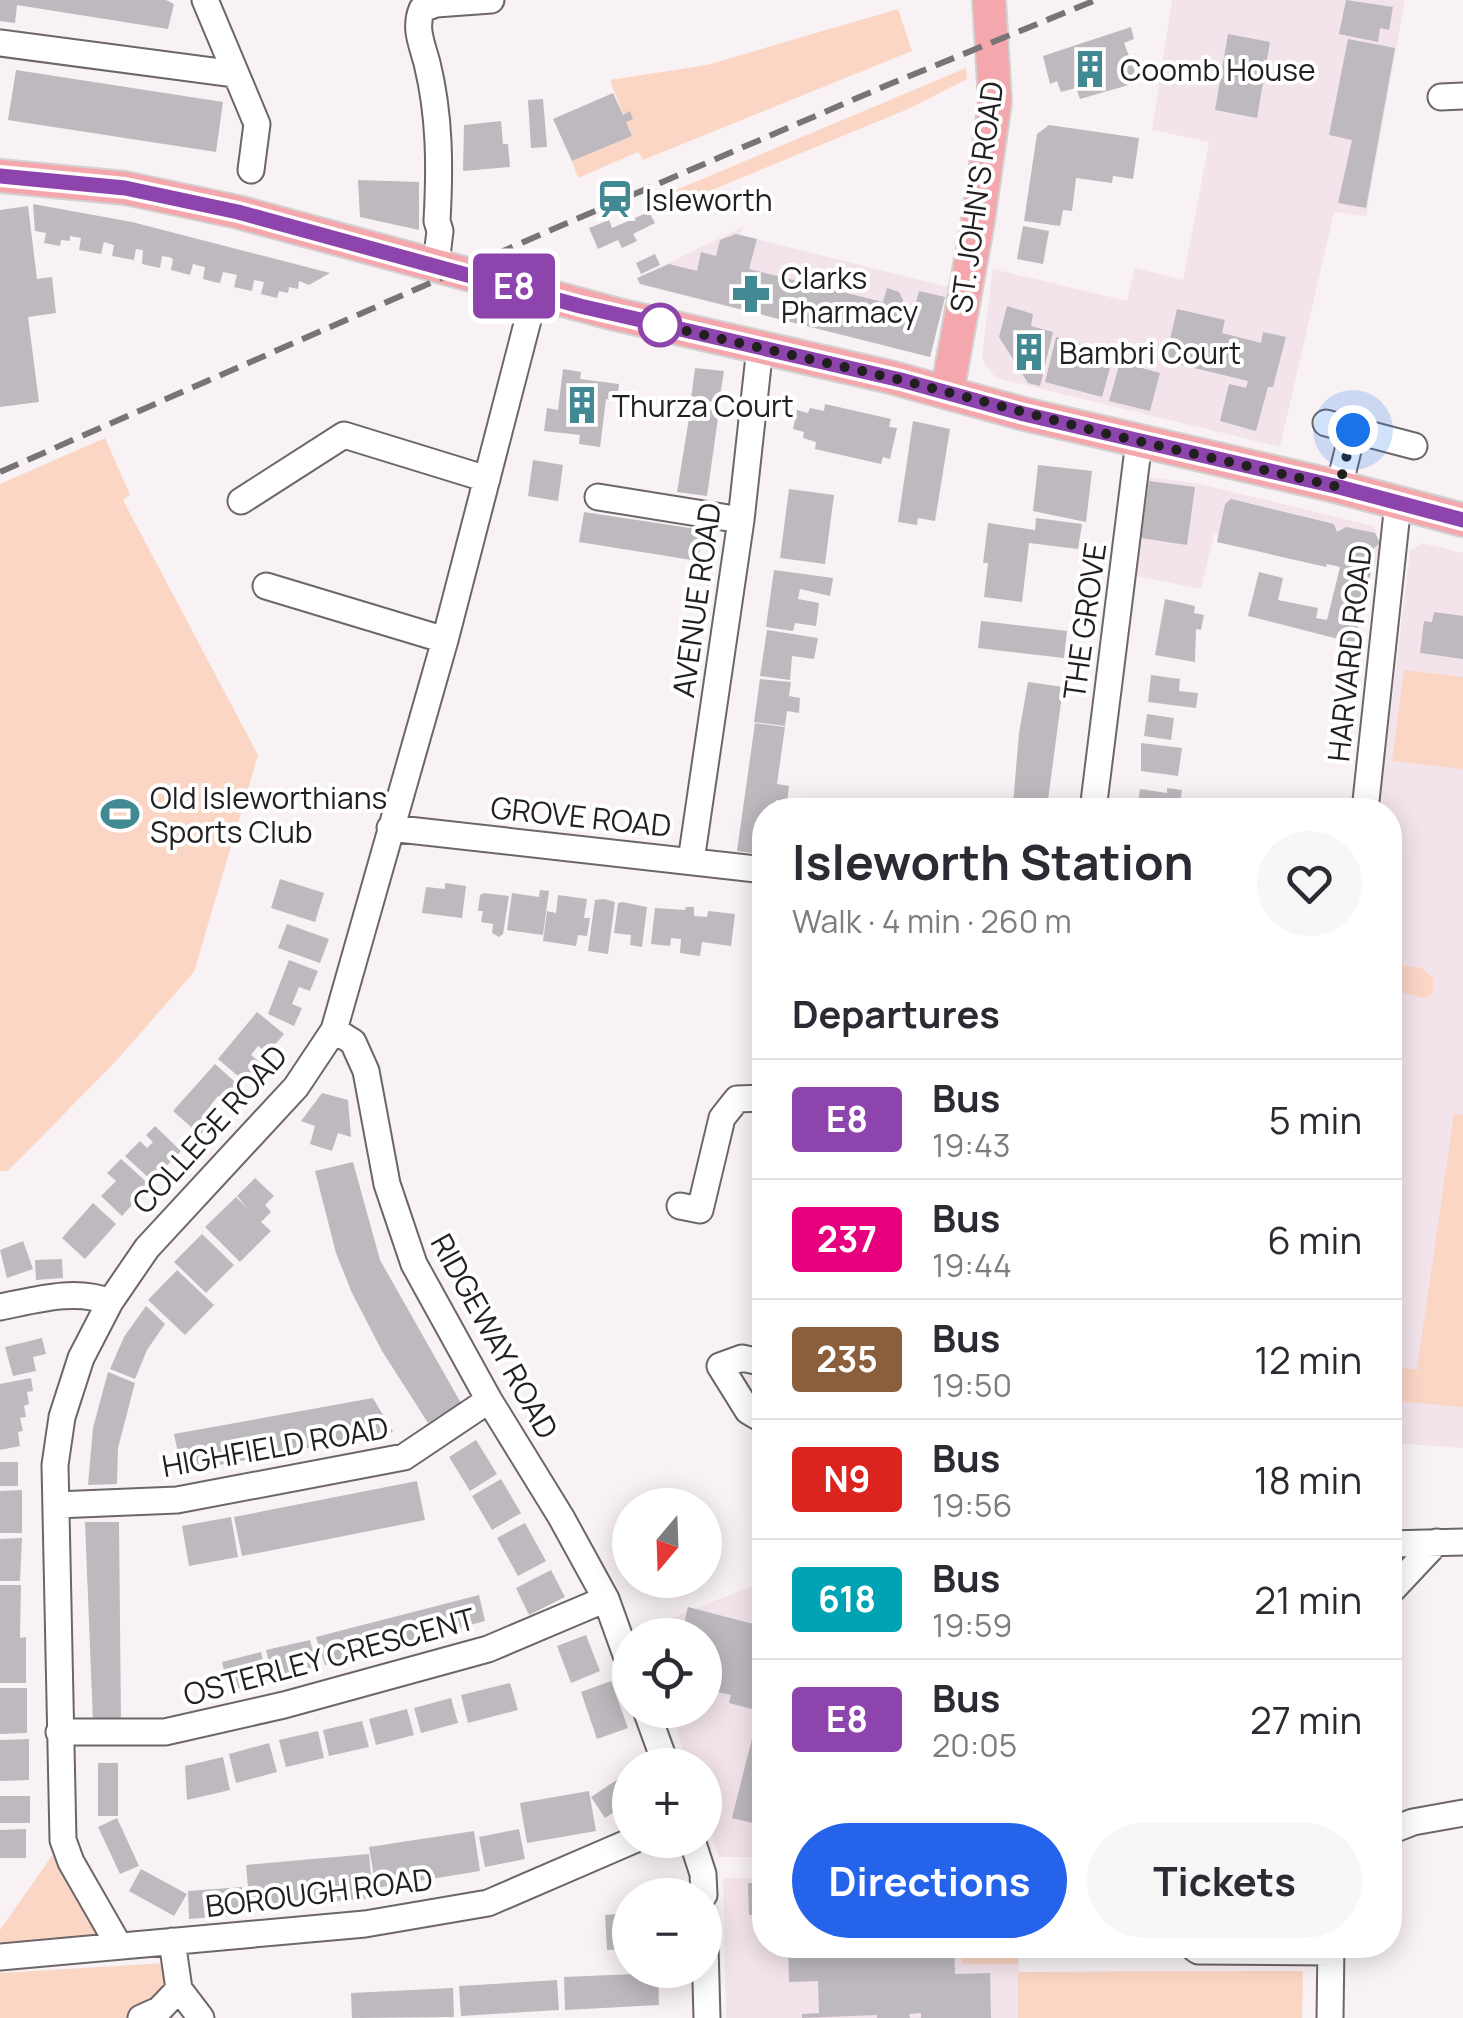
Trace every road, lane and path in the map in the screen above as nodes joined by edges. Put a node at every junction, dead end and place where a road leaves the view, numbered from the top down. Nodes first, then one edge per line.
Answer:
1 (205, 0) edge
2 (491, 0) edge
3 (989, 0) edge
4 (419, 5) edge
5 (0, 43) edge
6 (235, 74) junction
7 (251, 170) dead end
8 (0, 176) edge
9 (436, 264) junction
10 (536, 293) junction
11 (760, 347) junction
12 (947, 392) junction
13 (1326, 423) dead end
14 (1353, 430) junction
15 (1139, 442) junction
16 (1414, 446) dead end
17 (487, 479) junction
18 (1339, 487) junction
19 (598, 497) dead end
20 (241, 501) dead end
21 (1398, 503) junction
22 (741, 520) junction
23 (1463, 520) edge
24 (266, 586) dead end
25 (445, 640) junction
26 (1094, 798) edge
27 (1366, 798) edge
28 (390, 828) junction
29 (691, 861) junction
30 (752, 868) edge
31 (334, 1030) junction
32 (752, 1098) edge
33 (692, 1213) dead end
34 (110, 1302) junction
35 (0, 1307) edge
36 (752, 1360) edge
37 (489, 1400) junction
38 (752, 1413) edge
39 (56, 1505) junction
40 (1450, 1542) edge
41 (1402, 1544) edge
42 (1402, 1582) edge
43 (606, 1599) junction
44 (613, 1618) edge
45 (59, 1732) junction
46 (1463, 1813) edge
47 (1402, 1826) edge
48 (612, 1849) edge
49 (172, 1941) junction
50 (118, 1944) junction
51 (0, 1956) edge
52 (1331, 1958) edge
53 (706, 1988) edge
54 (179, 1989) junction
55 (141, 2018) edge
56 (201, 2018) edge
57 (706, 2018) edge
58 (1330, 2018) edge

1 - 6 street
2 - 4 street
3 - 12 main road, ST. JOHN'S ROAD
4 - 9 street
5 - 6 street
6 - 7 street
8 - 9 main road
9 - 10 main road
10 - 11 main road
10 - 17 street, COLLEGE ROAD
11 - 12 main road
11 - 22 street, AVENUE ROAD
12 - 15 main road
13 - 14 street
14 - 16 street
14 - 18 street
15 - 18 main road
15 - 26 street, THE GROVE
17 - 20 street
17 - 25 street, COLLEGE ROAD
18 - 21 main road
19 - 22 street
21 - 23 main road
21 - 27 street, HARVARD ROAD
22 - 29 street, AVENUE ROAD
24 - 25 street
25 - 28 street, COLLEGE ROAD
28 - 29 street, GROVE ROAD
28 - 31 street, COLLEGE ROAD
29 - 30 street, GROVE ROAD
31 - 34 street, COLLEGE ROAD
31 - 37 street, RIDGEWAY ROAD
32 - 33 street
34 - 35 street
34 - 39 street, COLLEGE ROAD
36 - 38 street
37 - 39 street, HIGHFIELD ROAD
37 - 43 street, RIDGEWAY ROAD
39 - 45 street, COLLEGE ROAD
40 - 41 street
40 - 42 street
43 - 44 street, RIDGEWAY ROAD
43 - 45 street, OSTERLEY CRESCENT
45 - 50 street, COLLEGE ROAD
46 - 47 street
48 - 49 street, BOROUGH ROAD
49 - 50 street, BOROUGH ROAD
49 - 54 street
50 - 51 street, BOROUGH ROAD
52 - 58 street
53 - 57 street
54 - 55 street
54 - 56 street

